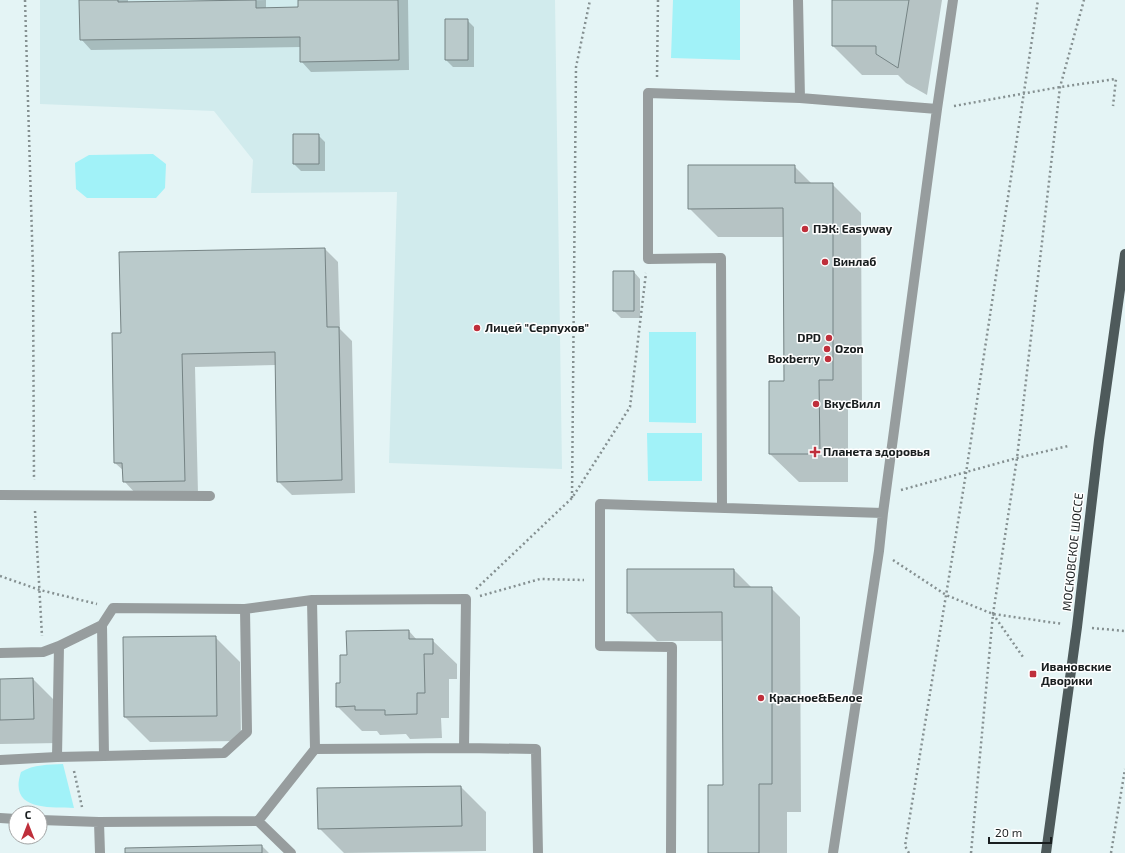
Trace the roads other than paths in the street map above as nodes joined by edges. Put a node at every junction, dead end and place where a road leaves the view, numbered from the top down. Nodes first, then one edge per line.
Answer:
1 (798, 0) edge
2 (953, 0) edge
3 (800, 98) junction
4 (937, 109) junction
5 (1125, 254) edge
6 (1123, 286) edge
7 (0, 496) edge
8 (210, 496) dead end
9 (722, 508) junction
10 (883, 513) junction
11 (312, 600) junction
12 (245, 609) junction
13 (102, 626) junction
14 (59, 646) junction
15 (0, 652) edge
16 (464, 748) junction
17 (315, 749) junction
18 (104, 756) junction
19 (57, 757) junction
20 (0, 760) edge
21 (48, 820) edge
22 (258, 821) junction
23 (99, 822) junction
24 (100, 853) edge
25 (291, 853) edge
26 (538, 853) edge
27 (671, 853) edge
28 (832, 853) edge
29 (1046, 853) edge

1 - 3 lane
2 - 4 lane
3 - 4 lane
3 - 9 lane
4 - 10 lane
5 - 6 main road, МОСКОВСКОЕ ШОССЕ
6 - 29 main road, МОСКОВСКОЕ ШОССЕ
7 - 8 lane
9 - 10 lane
9 - 27 lane
10 - 28 lane
11 - 12 lane
11 - 16 lane
11 - 17 lane
12 - 13 lane
12 - 18 lane
13 - 14 lane
13 - 18 lane
14 - 15 lane
14 - 19 lane
16 - 17 lane
16 - 26 lane
17 - 22 lane
18 - 19 lane
19 - 20 lane
21 - 23 lane
22 - 23 lane
22 - 25 lane
23 - 24 lane

